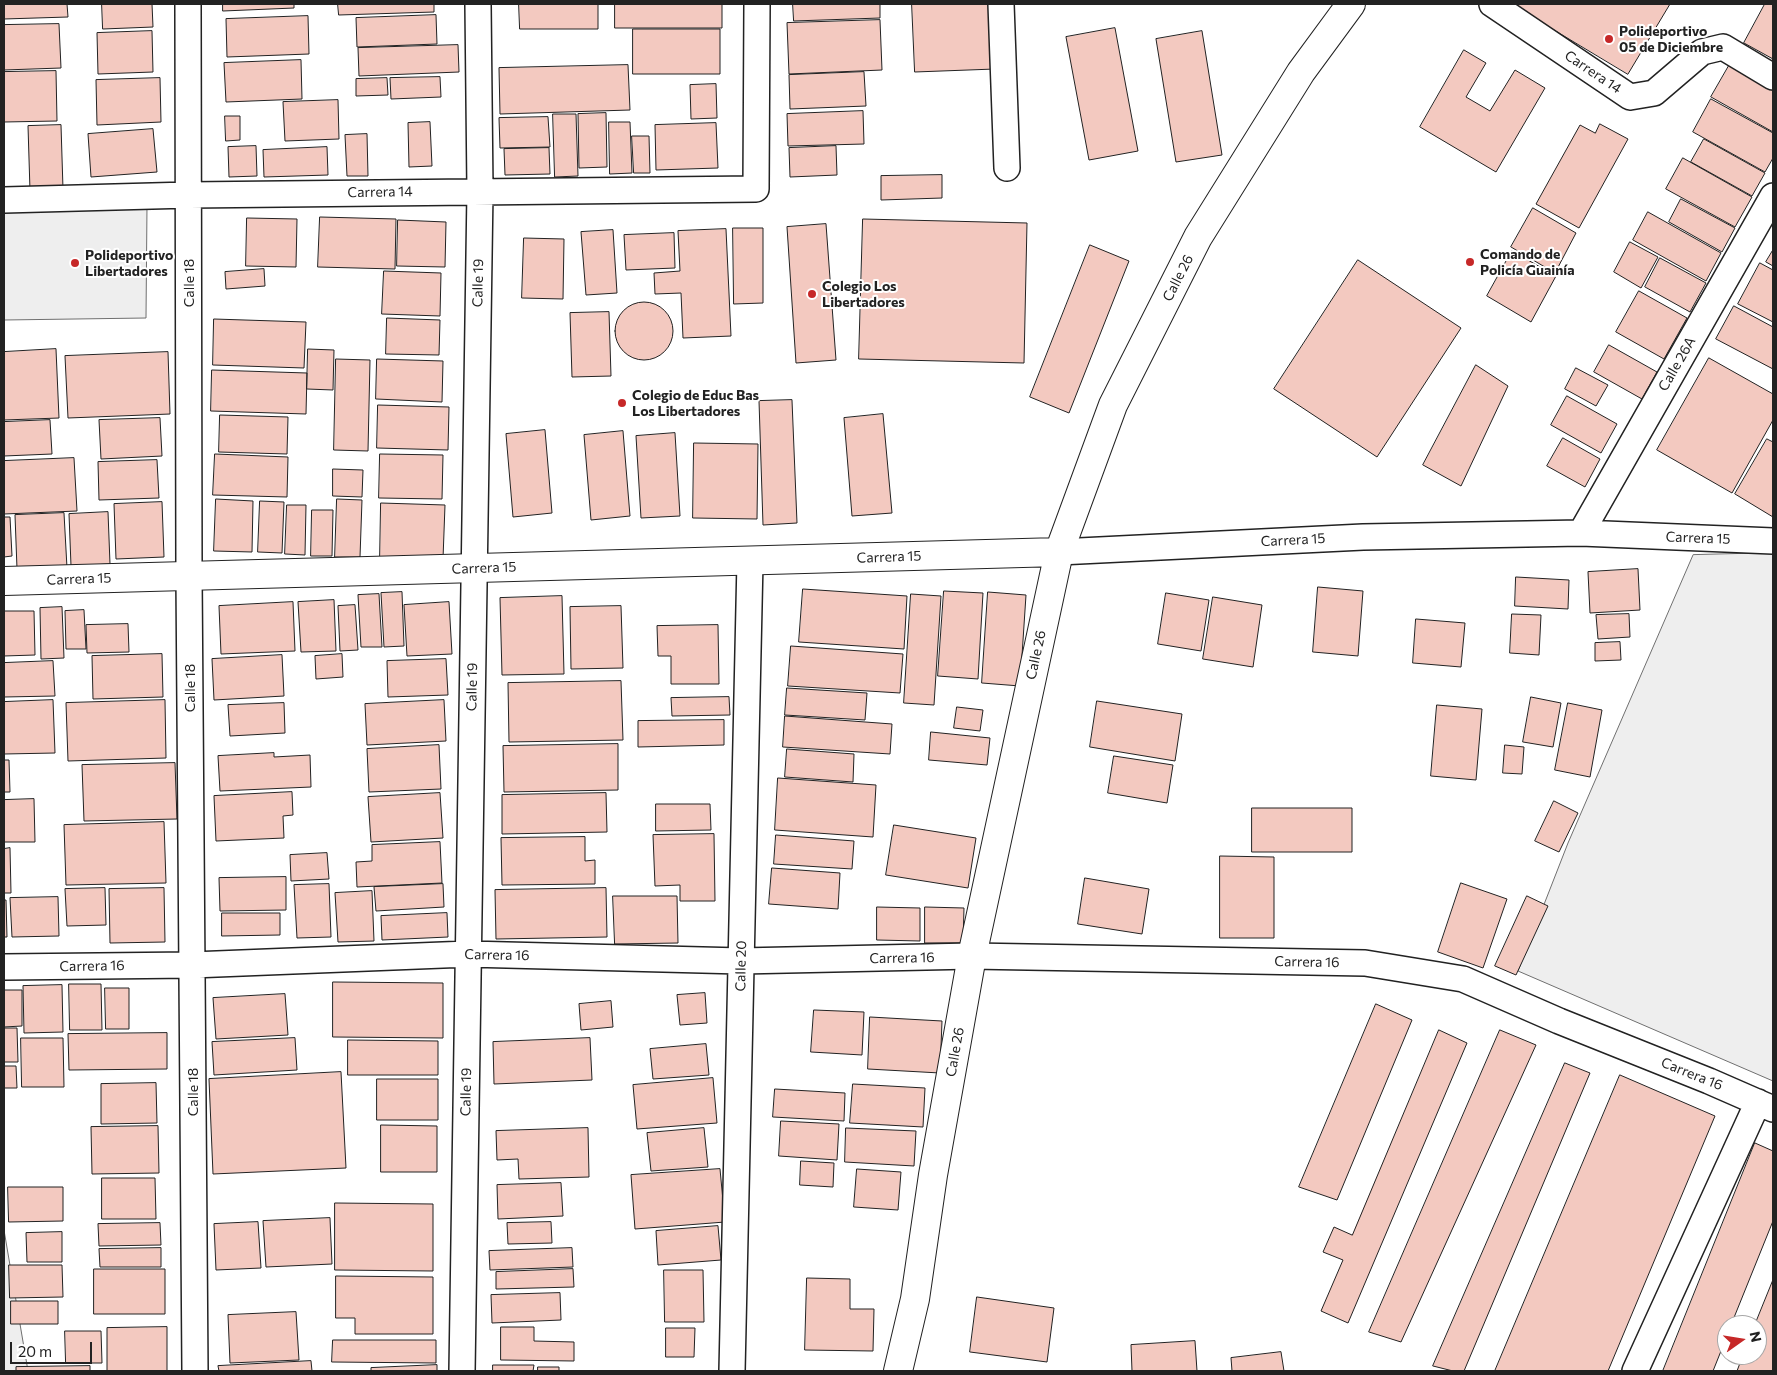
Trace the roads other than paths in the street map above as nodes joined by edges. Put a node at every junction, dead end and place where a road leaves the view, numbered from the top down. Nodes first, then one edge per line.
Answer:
1 (188, 4) edge
2 (478, 4) edge
3 (757, 4) edge
4 (1001, 4) edge
5 (1351, 4) edge
6 (1492, 4) edge
7 (1773, 77) edge
8 (1006, 168) dead end
9 (480, 191) junction
10 (189, 195) junction
11 (1773, 196) edge
12 (4, 200) edge
13 (1581, 533) junction
14 (1773, 541) edge
15 (1059, 552) junction
16 (750, 561) junction
17 (474, 568) junction
18 (189, 576) junction
19 (4, 581) edge
20 (468, 954) junction
21 (972, 956) junction
22 (741, 961) junction
23 (192, 965) junction
24 (4, 967) edge
25 (1766, 1106) edge
26 (195, 1371) edge
27 (462, 1371) edge
28 (732, 1371) edge
29 (898, 1371) edge
30 (1635, 1371) edge

1 - 10 street, Calle 18
2 - 9 street, Calle 19
3 - 9 street, Carrera 14
4 - 8 street
5 - 15 street, Calle 26
6 - 7 street, Carrera 14
9 - 10 street, Carrera 14
9 - 17 street, Calle 19
10 - 12 street, Carrera 14
10 - 18 street, Calle 18
11 - 13 street, Calle 26A
13 - 14 street, Carrera 15
13 - 15 street, Carrera 15
15 - 16 street, Carrera 15
15 - 21 street, Calle 26
16 - 17 street, Carrera 15
16 - 22 street, Calle 20
17 - 18 street, Carrera 15
17 - 20 street, Calle 19
18 - 19 street, Carrera 15
18 - 23 street, Calle 18
20 - 22 street, Carrera 16
20 - 23 street, Carrera 16
20 - 27 street, Calle 19
21 - 22 street, Carrera 16
21 - 25 street, Carrera 16
21 - 29 street, Calle 26
22 - 28 street, Calle 20
23 - 24 street, Carrera 16
23 - 26 street, Calle 18
25 - 30 street

